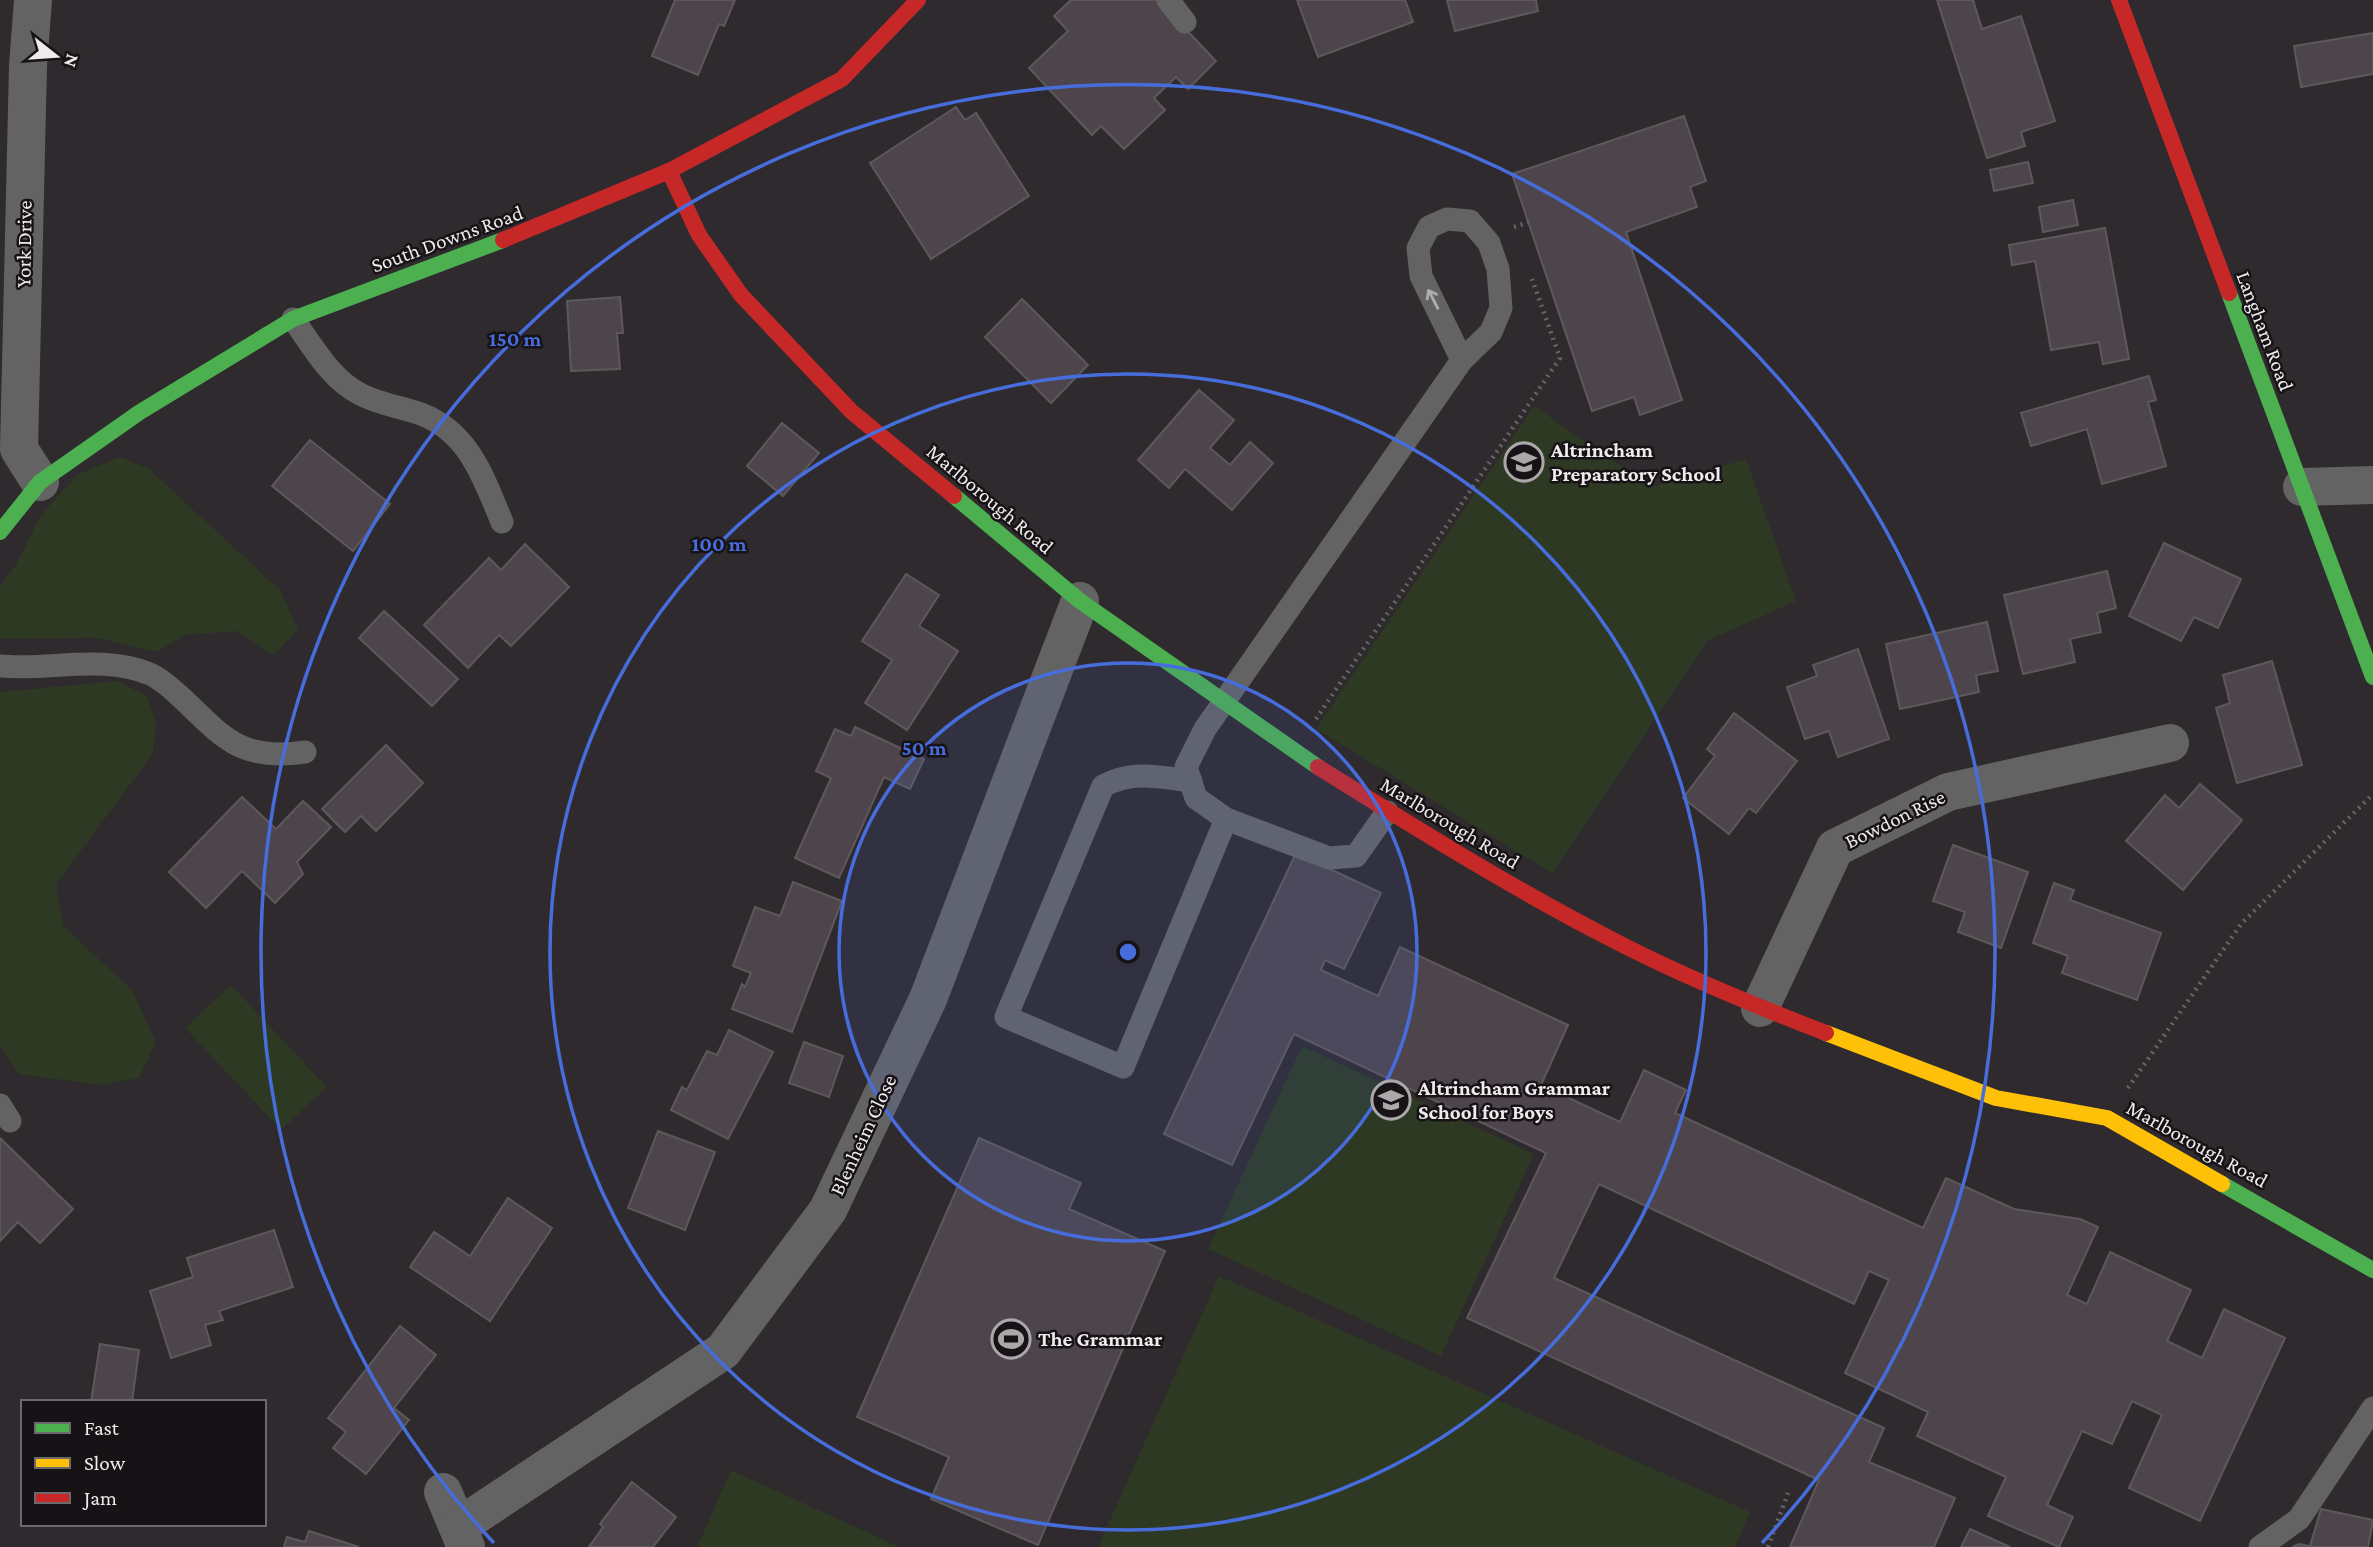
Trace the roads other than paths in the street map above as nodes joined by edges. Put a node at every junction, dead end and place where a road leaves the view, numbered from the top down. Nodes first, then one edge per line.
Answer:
1 (33, 0) edge
2 (918, 0) edge
3 (1168, 0) edge
4 (2119, 0) edge
5 (1185, 22) dead end
6 (670, 171) junction
7 (293, 318) junction
8 (1462, 360) junction
9 (40, 482) junction
10 (2373, 485) edge
11 (2302, 487) junction
12 (502, 522) dead end
13 (0, 532) edge
14 (1080, 601) junction
15 (0, 666) edge
16 (2373, 677) edge
17 (1223, 704) junction
18 (2170, 743) dead end
19 (305, 752) dead end
20 (1191, 781) junction
21 (1387, 812) junction
22 (1226, 819) junction
23 (1760, 1008) junction
24 (2373, 1270) edge
25 (2373, 1408) edge
26 (443, 1492) dead end
27 (462, 1537) edge
28 (2260, 1547) edge

1 - 9 street, York Drive
2 - 6 street, South Downs Road
3 - 5 lane
4 - 11 street, Langham Road
6 - 7 street, South Downs Road
6 - 14 street, Marlborough Road
7 - 9 street, South Downs Road
7 - 12 lane
8 -> 8 lane
8 - 17 lane
9 - 13 street, South Downs Road
10 - 11 street
11 - 16 street, Langham Road
14 - 17 street, Marlborough Road
14 - 27 street, Blenheim Close
15 - 19 lane
17 - 20 lane
17 - 21 street, Marlborough Road
18 - 23 street, Bowdon Rise
20 - 22 lane
20 - 22 lane
21 - 22 lane
21 - 23 street, Marlborough Road
23 - 24 street, Marlborough Road
25 - 28 lane
26 - 27 street, Blenheim Close

